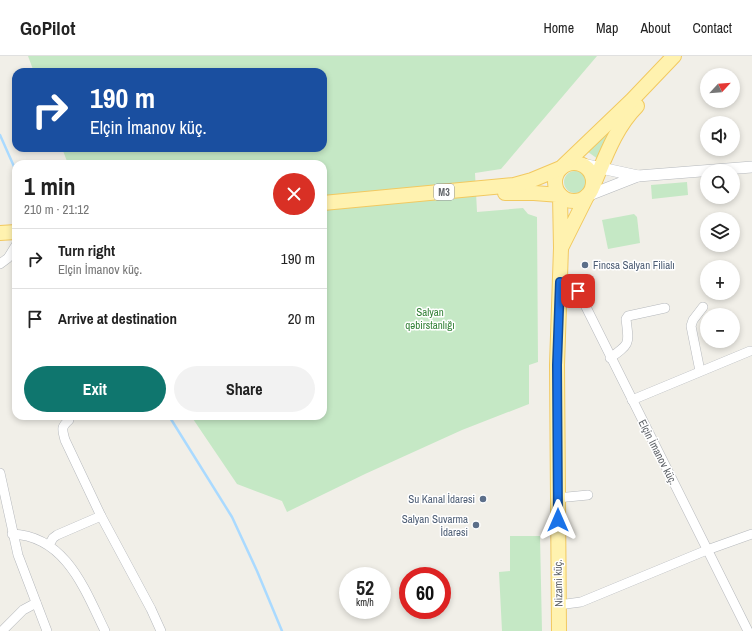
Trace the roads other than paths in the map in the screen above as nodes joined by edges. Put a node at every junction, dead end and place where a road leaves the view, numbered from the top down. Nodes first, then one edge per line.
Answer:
1 (674, 56) edge
2 (684, 56) edge
3 (578, 163) junction
4 (752, 167) edge
5 (561, 168) junction
6 (601, 168) junction
7 (638, 176) junction
8 (590, 191) junction
9 (560, 195) junction
10 (327, 203) edge
11 (327, 210) edge
12 (12, 232) edge
13 (0, 233) edge
14 (12, 240) edge
15 (0, 241) edge
16 (561, 248) junction
17 (12, 252) edge
18 (0, 264) edge
19 (560, 282) junction
20 (666, 308) dead end
21 (700, 312) edge
22 (750, 351) dead end
23 (610, 358) junction
24 (700, 371) junction
25 (632, 400) junction
26 (69, 420) dead end
27 (0, 473) edge
28 (588, 495) dead end
29 (558, 498) junction
30 (101, 516) junction
31 (12, 534) junction
32 (752, 534) edge
33 (49, 545) junction
34 (707, 550) junction
35 (36, 603) junction
36 (558, 605) junction
37 (2, 631) edge
38 (47, 631) edge
39 (105, 631) edge
40 (161, 631) edge
41 (559, 631) edge
42 (748, 631) edge

1 - 5 main road
2 - 6 main road
3 - 5 main road
3 - 6 street
3 - 8 main road
4 - 7 street
5 - 9 main road
5 - 10 main road, M3
6 - 7 street
6 - 8 main road
7 - 8 street
8 - 9 main road
8 - 16 main road
9 - 11 main road
9 - 16 main road, Nizami küç.
12 - 13 main road
14 - 15 main road
16 - 19 main road, Nizami küç.
17 - 18 street
19 - 23 street, Elçin İmanov küç.
19 - 29 main road, Nizami küç.
20 - 23 street
21 - 24 street
22 - 24 street
23 - 25 street, Elçin İmanov küç.
24 - 25 street
25 - 34 street, Elçin İmanov küç.
26 - 30 street
27 - 31 street
28 - 29 street
29 - 36 main road, Nizami küç.
30 - 33 street
30 - 40 street
31 - 33 street
31 - 35 street
32 - 34 street
33 - 39 street
34 - 36 street
34 - 42 street, Elçin İmanov küç.
35 - 37 street
35 - 38 street
36 - 41 main road, Nizami küç.

